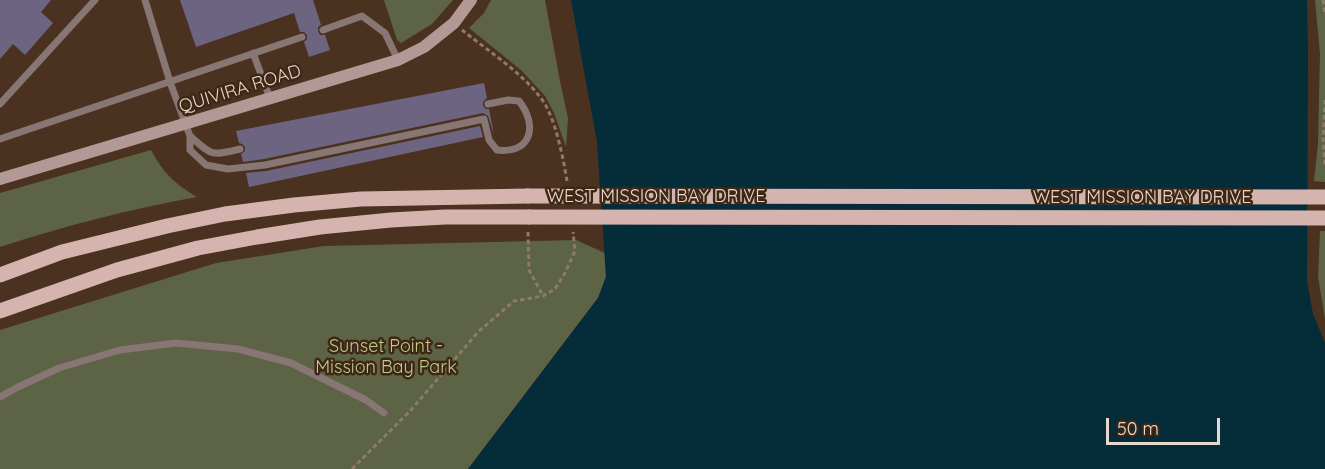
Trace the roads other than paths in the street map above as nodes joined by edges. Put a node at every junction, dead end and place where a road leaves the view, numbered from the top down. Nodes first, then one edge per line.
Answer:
1 (95, 0) edge
2 (145, 0) edge
3 (471, 0) edge
4 (323, 30) dead end
5 (302, 37) dead end
6 (253, 53) junction
7 (398, 60) junction
8 (170, 82) junction
9 (270, 98) junction
10 (0, 104) edge
11 (488, 104) dead end
12 (185, 124) junction
13 (190, 136) junction
14 (0, 139) edge
15 (240, 149) dead end
16 (0, 179) edge
17 (1325, 197) edge
18 (1325, 218) edge
19 (0, 275) edge
20 (0, 311) edge
21 (0, 397) edge
22 (384, 413) dead end

1 - 10 lane
2 - 8 lane
3 - 7 street, QUIVIRA ROAD
4 - 7 lane
5 - 6 lane
6 - 8 lane
6 - 9 lane
7 - 9 street, QUIVIRA ROAD
8 - 12 lane
8 - 14 lane
9 - 12 street, QUIVIRA ROAD
11 - 13 lane
12 - 13 lane
12 - 16 street, QUIVIRA ROAD
13 - 15 lane
17 - 19 main road, WEST MISSION BAY DRIVE, bridge
18 - 20 main road, WEST MISSION BAY DRIVE, bridge
21 - 22 lane

